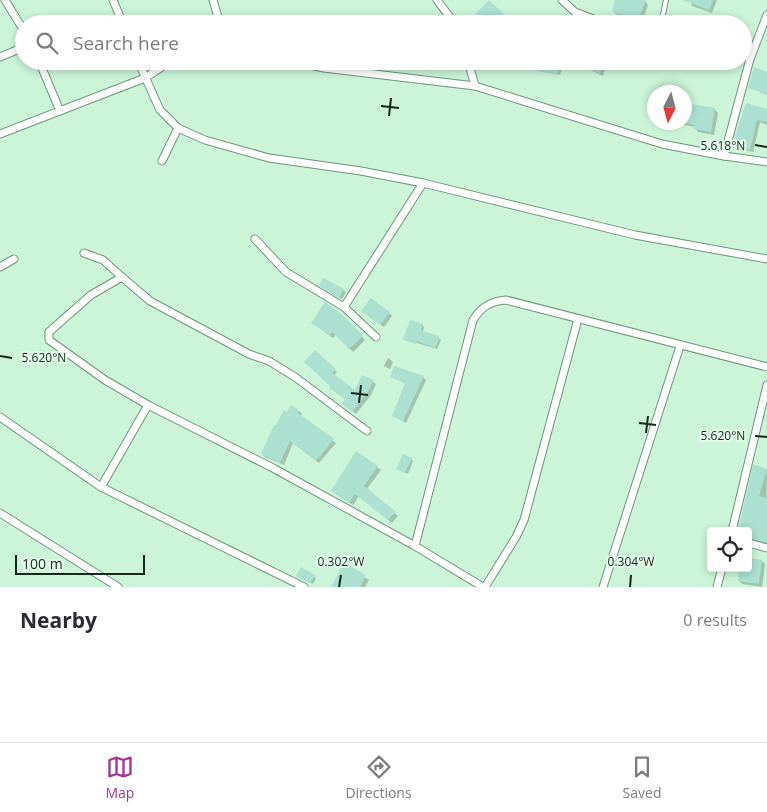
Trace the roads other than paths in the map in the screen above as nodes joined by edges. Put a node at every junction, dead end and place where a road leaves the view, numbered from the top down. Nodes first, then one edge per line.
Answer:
1 (5, 0) edge
2 (113, 0) edge
3 (213, 0) edge
4 (437, 0) edge
5 (562, 0) edge
6 (666, 0) edge
7 (119, 15) edge
8 (217, 15) edge
9 (448, 15) edge
10 (583, 15) edge
11 (663, 15) edge
12 (767, 15) edge
13 (15, 17) edge
14 (752, 47) edge
15 (15, 51) edge
16 (0, 57) edge
17 (42, 70) edge
18 (142, 70) edge
19 (157, 70) edge
20 (341, 70) edge
21 (471, 70) edge
22 (744, 70) edge
23 (145, 78) junction
24 (475, 86) junction
25 (60, 111) junction
26 (178, 128) junction
27 (0, 134) edge
28 (724, 156) junction
29 (162, 161) dead end
30 (767, 162) edge
31 (423, 183) junction
32 (255, 239) dead end
33 (84, 253) dead end
34 (14, 259) dead end
35 (767, 259) edge
36 (0, 267) edge
37 (122, 276) junction
38 (344, 307) junction
39 (578, 319) junction
40 (376, 337) dead end
41 (680, 346) junction
42 (767, 367) edge
43 (767, 385) edge
44 (148, 405) junction
45 (0, 417) edge
46 (366, 431) dead end
47 (101, 487) junction
48 (0, 513) edge
49 (733, 527) edge
50 (752, 544) edge
51 (416, 546) junction
52 (767, 548) edge
53 (721, 572) edge
54 (118, 587) edge
55 (304, 587) edge
56 (484, 587) edge
57 (603, 587) edge
58 (717, 587) edge

1 - 13 street
2 - 7 street
3 - 8 street
4 - 9 street
5 - 10 street
6 - 11 lane
12 - 14 street
15 - 16 street
17 - 25 street
18 - 23 street
19 - 23 street
20 - 24 street
21 - 24 street
22 - 28 street
23 - 25 street
23 - 26 street
24 - 28 street
25 - 27 street
26 - 29 street
26 - 31 street
28 - 30 street
31 - 35 street
31 - 38 street
32 - 38 street
33 - 37 street
34 - 36 street
37 - 44 street
37 - 46 street
38 - 40 street
39 - 41 street
39 - 51 street
39 - 56 street
41 - 42 street
41 - 57 street
43 - 49 street
44 - 47 street
44 - 51 street
45 - 47 street
47 - 55 street
48 - 54 street
50 - 52 street
51 - 56 street
53 - 58 street

